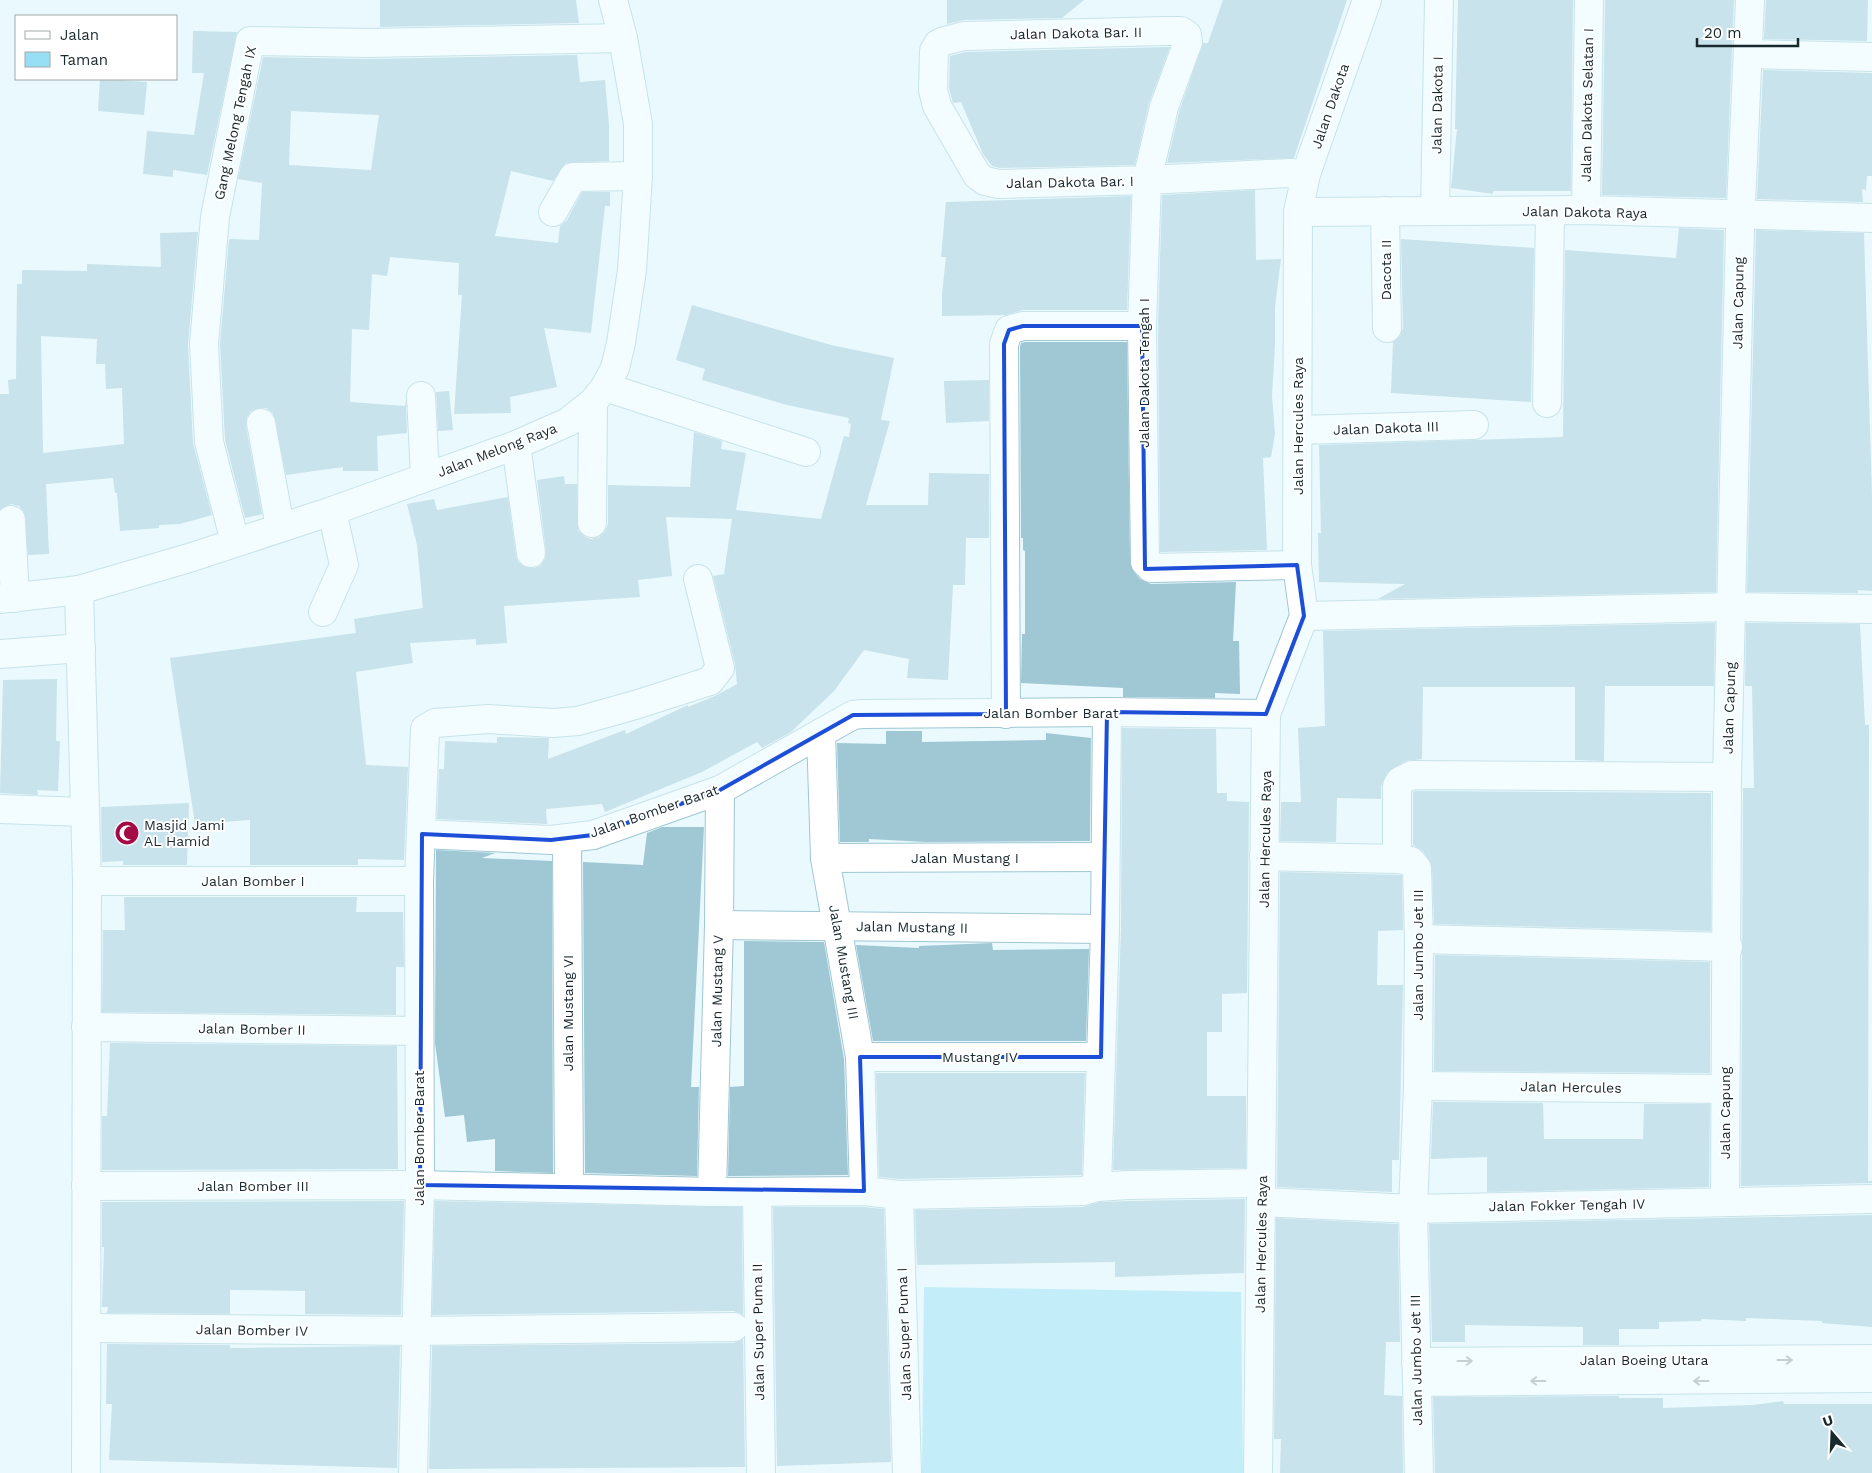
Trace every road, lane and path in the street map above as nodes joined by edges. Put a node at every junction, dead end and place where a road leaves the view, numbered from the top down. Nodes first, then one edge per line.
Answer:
1 (612, 0) edge
2 (1366, 0) edge
3 (1440, 0) edge
4 (1590, 0) edge
5 (1750, 0) edge
6 (1187, 35) joint
7 (964, 36) joint
8 (623, 38) junction
9 (1748, 54) junction
10 (1872, 57) edge
11 (1306, 174) junction
12 (638, 176) junction
13 (1147, 180) junction
14 (1586, 210) junction
15 (1386, 211) junction
16 (1435, 211) junction
17 (1550, 211) junction
18 (553, 212) dead end
19 (1298, 212) junction
20 (1740, 215) junction
21 (1872, 218) edge
22 (1142, 326) junction
23 (1387, 328) dead end
24 (599, 395) junction
25 (422, 396) dead end
26 (1547, 403) dead end
27 (260, 423) dead end
28 (1474, 425) dead end
29 (1298, 430) junction
30 (516, 445) junction
31 (806, 452) dead end
32 (425, 477) junction
33 (332, 511) junction
34 (11, 520) dead end
35 (592, 523) dead end
36 (280, 527) junction
37 (235, 542) junction
38 (531, 553) dead end
39 (1297, 565) junction
40 (698, 579) dead end
41 (79, 590) junction
42 (7, 598) edge
43 (1732, 607) junction
44 (1872, 609) edge
45 (322, 612) dead end
46 (1304, 616) junction
47 (81, 648) junction
48 (0, 654) edge
49 (1107, 712) junction
50 (1006, 714) junction
51 (1266, 714) junction
52 (822, 733) junction
53 (1727, 777) junction
54 (720, 790) junction
55 (0, 809) edge
56 (84, 812) junction
57 (422, 834) junction
58 (567, 838) junction
59 (1264, 856) junction
60 (1105, 857) junction
61 (825, 858) junction
62 (1397, 859) junction
63 (87, 881) junction
64 (420, 881) junction
65 (719, 925) junction
66 (839, 927) junction
67 (1105, 929) junction
68 (1419, 939) junction
69 (1728, 946) junction
70 (86, 1027) junction
71 (418, 1031) junction
72 (860, 1057) junction
73 (1101, 1057) junction
74 (1418, 1086) junction
75 (1724, 1089) junction
76 (420, 1185) junction
77 (86, 1186) junction
78 (569, 1187) junction
79 (1096, 1187) junction
80 (864, 1191) junction
81 (712, 1192) junction
82 (757, 1192) junction
83 (1262, 1193) junction
84 (899, 1195) junction
85 (1872, 1199) edge
86 (1725, 1201) junction
87 (1413, 1209) junction
88 (734, 1327) dead end
89 (87, 1328) junction
90 (418, 1331) junction
91 (1872, 1359) edge
92 (1745, 1370) junction
93 (1416, 1372) junction
94 (1872, 1378) edge
95 (86, 1473) edge
96 (413, 1473) edge
97 (761, 1473) edge
98 (907, 1473) edge
99 (1258, 1473) edge
100 (1419, 1473) edge

1 - 8 street, Jalan Melong Raya
2 - 11 street, Jalan Dakota
3 - 16 street, Jalan Dakota I
4 - 14 street, Jalan Dakota Selatan I
5 - 9 street, Jalan Capung
6 - 7 street, Jalan Dakota Bar. II
6 - 13 street, Jalan Dakota Tengah I
7 - 13 street, Jalan Dakota Bar. I
8 - 12 street, Jalan Melong Raya
8 - 37 street, Gang Melong Tengah IX
9 - 10 street
9 - 20 street, Jalan Capung
11 - 13 street, Jalan Dakota Bar. I
11 - 19 street, Jalan Dakota
12 - 18 street
12 - 24 street, Jalan Melong Raya
13 - 22 street, Jalan Dakota Tengah I
14 - 17 street, Jalan Dakota Raya
14 - 20 street, Jalan Dakota Raya
15 - 16 street, Jalan Dakota Raya
15 - 19 street, Jalan Dakota Raya
15 - 23 street, Dacota II
16 - 17 street, Jalan Dakota Raya
17 - 26 street
19 - 29 street, Jalan Hercules Raya
20 - 21 street, Jalan Dakota Raya
20 - 43 street, Jalan Capung
22 - 39 street, Jalan Dakota Tengah I
22 - 50 street
24 - 30 street, Jalan Melong Raya
24 - 31 street
24 - 35 street
25 - 32 street
27 - 36 street
28 - 29 street, Jalan Dakota III
29 - 39 street, Jalan Hercules Raya
30 - 32 street, Jalan Melong Raya
30 - 38 street
32 - 33 street, Jalan Melong Raya
33 - 36 street, Jalan Melong Raya
33 - 45 street
34 - 42 street
36 - 37 street, Jalan Melong Raya
37 - 41 street, Jalan Melong Raya
39 - 46 street, Jalan Hercules Raya
40 - 57 street
41 - 42 street, Jalan Melong Raya
41 - 47 street
43 - 44 street
43 - 46 street
43 - 53 street, Jalan Capung
46 - 51 street, Jalan Hercules Raya
47 - 48 street
47 - 56 street
49 - 50 street, Jalan Bomber Barat
49 - 51 street, Jalan Bomber Barat
49 - 60 street
50 - 52 street, Jalan Bomber Barat
51 - 59 street, Jalan Hercules Raya
52 - 54 street, Jalan Bomber Barat
52 - 61 street, Jalan Mustang III
53 - 62 street
53 - 69 street, Jalan Capung
54 - 58 street, Jalan Bomber Barat
54 - 65 street, Jalan Mustang V
55 - 56 street
56 - 63 street
57 - 58 street, Jalan Bomber Barat
57 - 64 street, Jalan Bomber Barat
58 - 78 street, Jalan Mustang VI
59 - 62 street
59 - 83 street, Jalan Hercules Raya
60 - 61 street, Jalan Mustang I
60 - 67 street
61 - 66 street, Jalan Mustang III
62 - 68 street, Jalan Jumbo Jet III
63 - 64 street, Jalan Bomber I
63 - 70 street
64 - 71 street, Jalan Bomber Barat
65 - 66 street, Jalan Mustang II
65 - 81 street, Jalan Mustang V
66 - 67 street, Jalan Mustang II
66 - 72 street, Jalan Mustang III
67 - 73 street
68 - 69 street
68 - 74 street, Jalan Jumbo Jet III
69 - 75 street, Jalan Capung
70 - 71 street, Jalan Bomber II
70 - 77 street
71 - 76 street, Jalan Bomber Barat
72 - 73 street, Mustang IV
72 - 80 street, Jalan Mustang III
73 - 79 street
74 - 75 street, Jalan Hercules
74 - 87 street, Jalan Jumbo Jet III
75 - 86 street, Jalan Capung
76 - 77 street, Jalan Bomber III
76 - 78 street, Jalan Bomber III
76 - 90 street, Jalan Bomber Barat
77 - 89 street
78 - 81 street, Jalan Bomber III
79 - 83 street, Jalan Fokker Tengah IV
79 - 84 street, Jalan Fokker Tengah IV
80 - 82 street, Jalan Bomber III
80 - 84 street, Jalan Fokker Tengah IV
81 - 82 street, Jalan Bomber III
82 - 97 street, Jalan Super Puma II
83 - 87 street, Jalan Fokker Tengah IV
83 - 99 street, Jalan Hercules Raya
84 - 98 street, Jalan Super Puma I
85 - 86 street, Jalan Fokker Tengah IV
86 - 87 street, Jalan Fokker Tengah IV
87 - 93 street, Jalan Jumbo Jet III
88 - 90 street, Jalan Bomber IV
89 - 90 street, Jalan Bomber IV
89 - 95 street
90 - 96 street, Jalan Bomber Barat
92 -> 91 street, Jalan Boeing Utara
92 - 93 street, Jalan Boeing Utara
92 - 94 street, Jalan Boeing Utara
93 - 100 street, Jalan Jumbo Jet III

